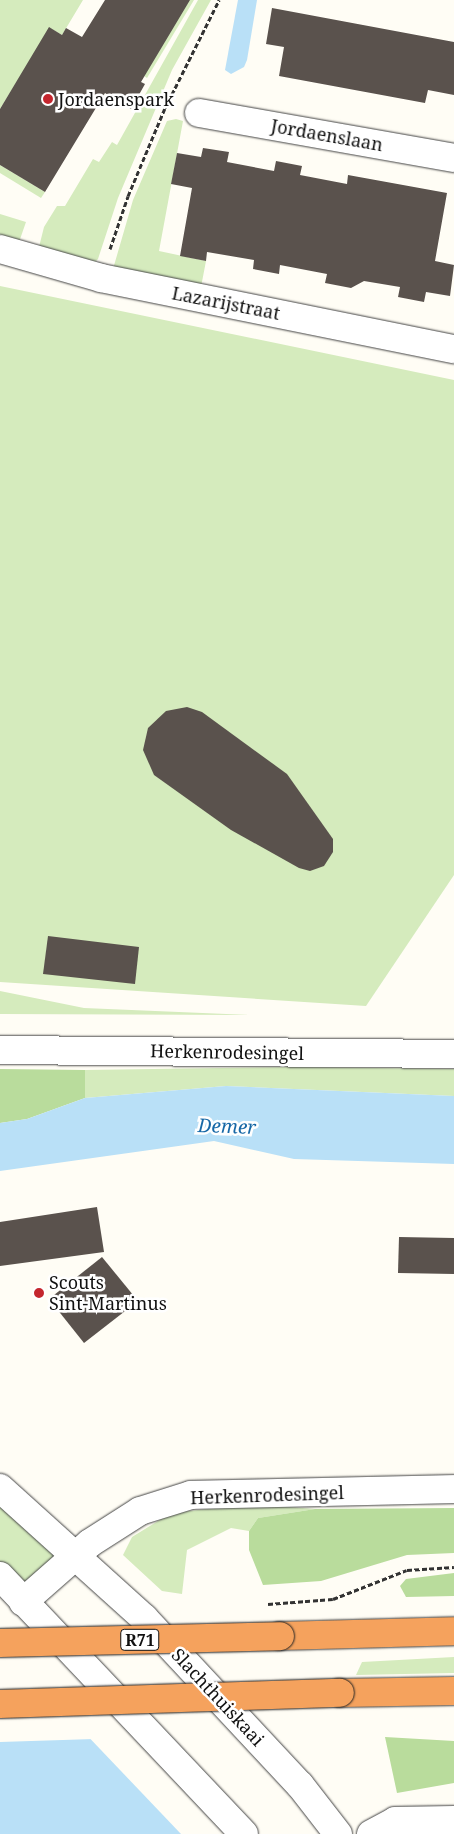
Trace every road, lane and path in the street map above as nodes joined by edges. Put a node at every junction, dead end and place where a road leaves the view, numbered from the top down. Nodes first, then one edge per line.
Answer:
1 (219, 0) edge
2 (199, 113) dead end
3 (454, 158) edge
4 (0, 248) edge
5 (101, 278) junction
6 (454, 349) edge
7 (0, 1050) edge
8 (454, 1054) edge
9 (0, 1488) edge
10 (454, 1489) edge
11 (76, 1556) junction
12 (454, 1567) edge
13 (0, 1576) edge
14 (23, 1602) junction
15 (257, 1605) dead end
16 (454, 1631) edge
17 (0, 1644) edge
18 (454, 1691) edge
19 (420, 1692) junction
20 (454, 1701) edge
21 (0, 1704) edge
22 (454, 1820) edge
23 (244, 1834) edge
24 (338, 1834) edge
25 (371, 1834) edge

1 - 5 path
2 - 3 street, Jordaenslaan
4 - 5 street, Lazarijstraat
5 - 6 street, Lazarijstraat
7 - 8 street, Herkenrodesingel
9 - 11 street, Slachthuiskaai
10 - 11 street, Herkenrodesingel
11 - 14 street, Herkenrodesingel
11 - 24 street, Slachthuiskaai
12 - 15 path
13 - 14 street
14 - 23 street
16 - 17 highway, R71, bridge
18 - 19 highway
19 - 20 highway
19 - 21 highway, bridge
22 - 25 street

